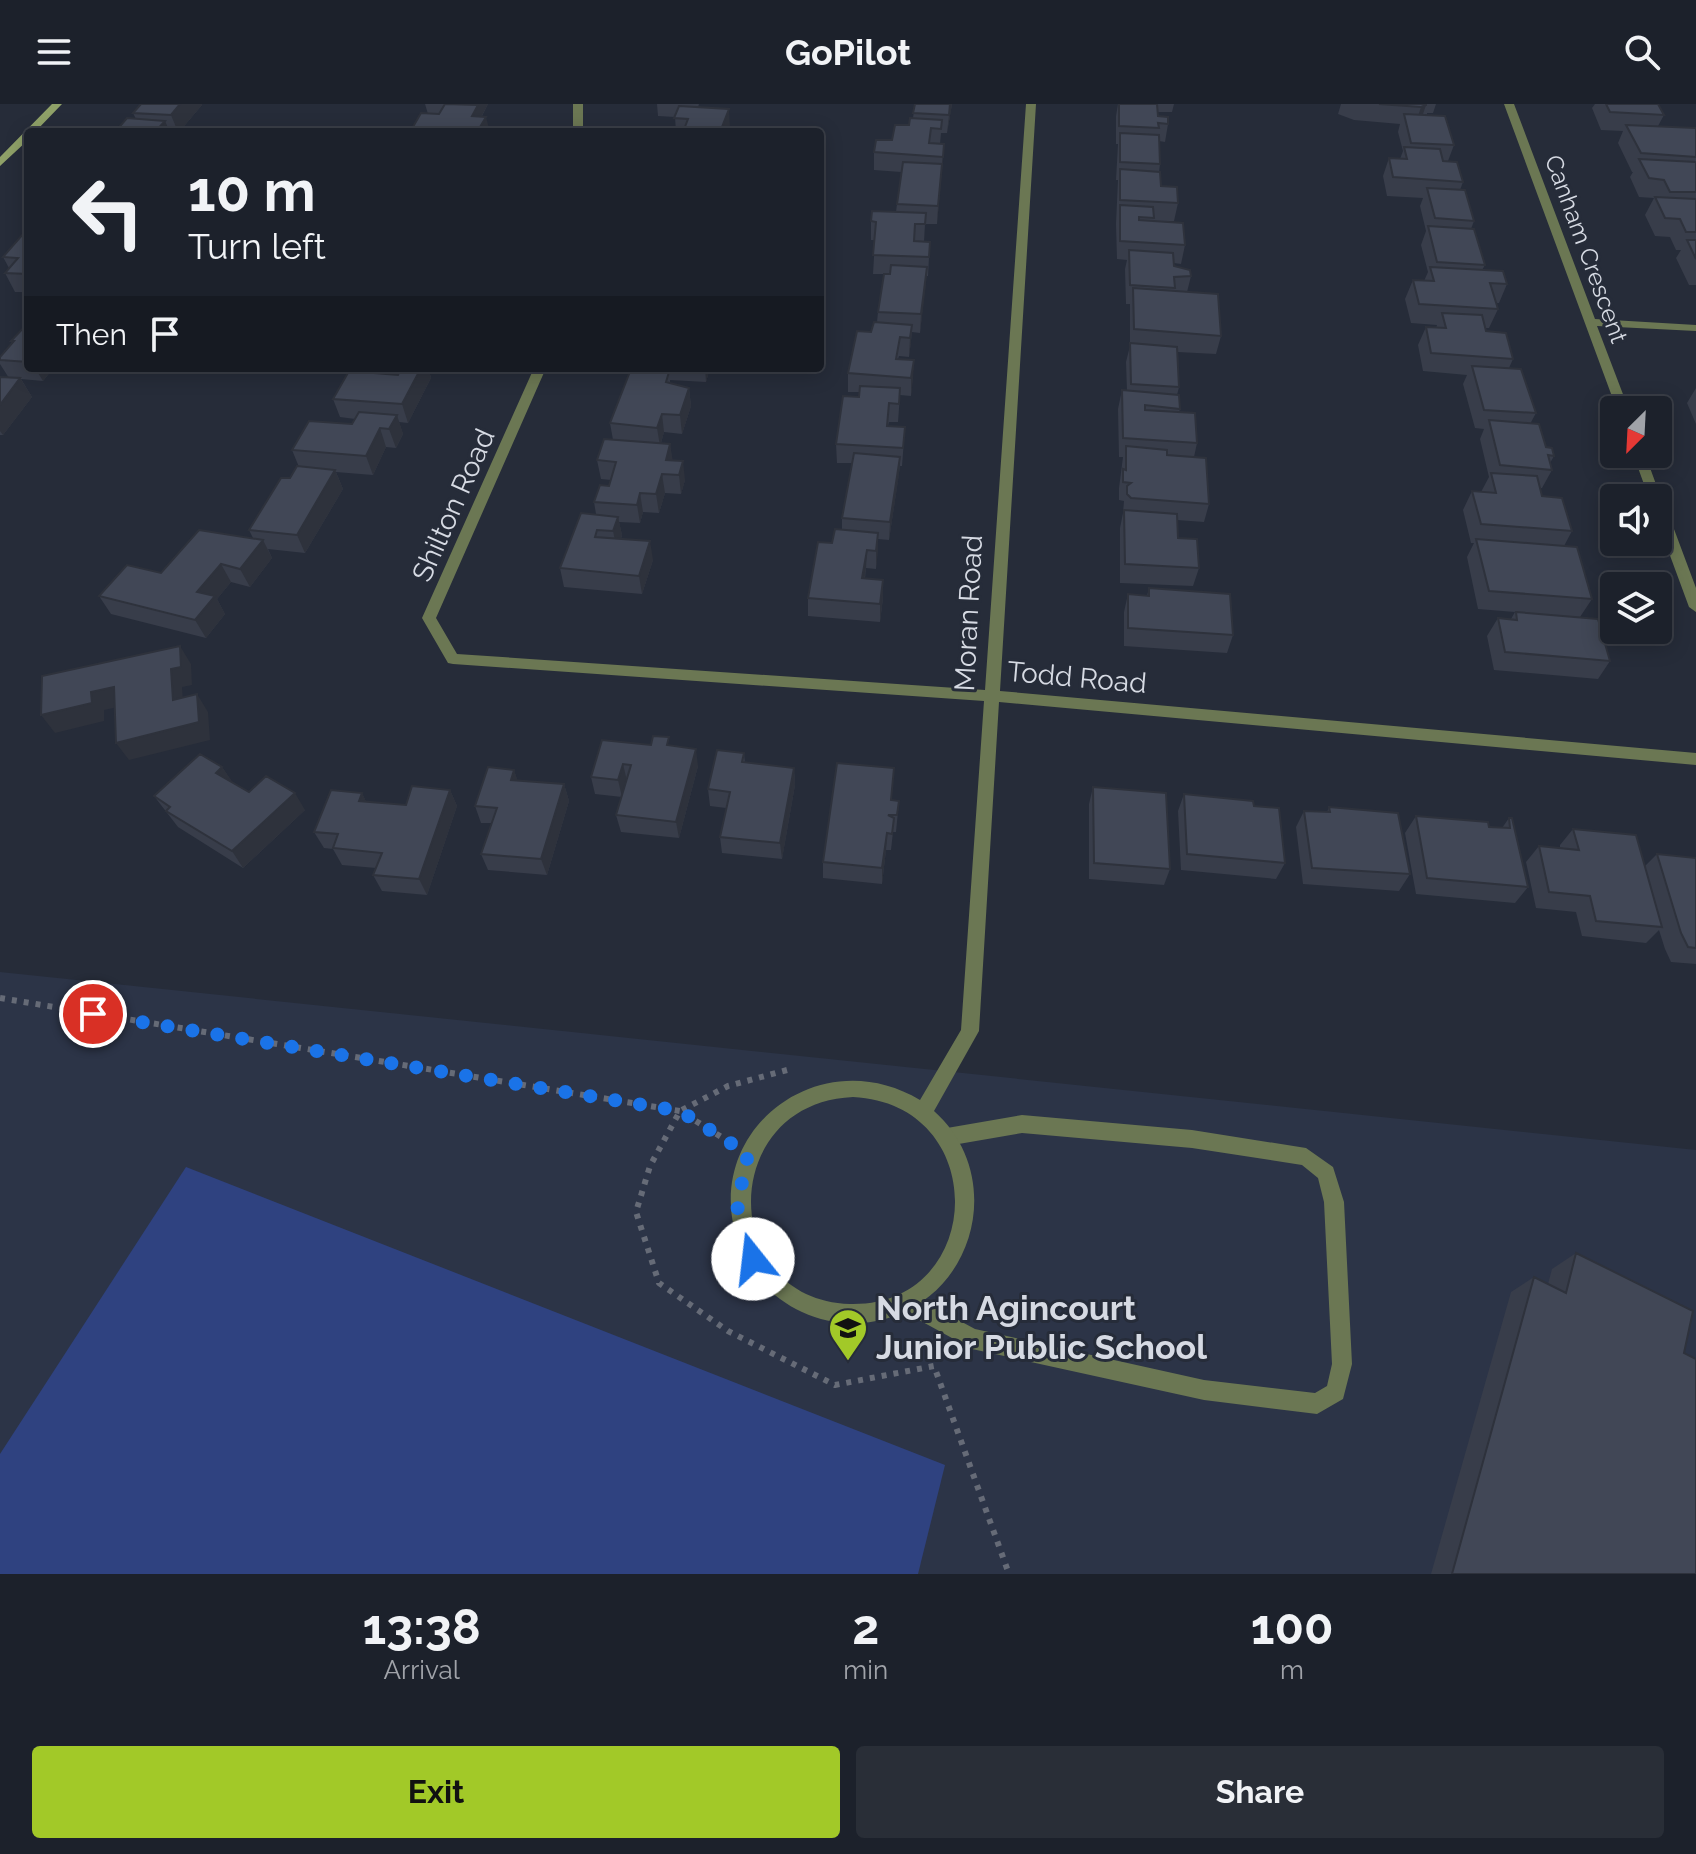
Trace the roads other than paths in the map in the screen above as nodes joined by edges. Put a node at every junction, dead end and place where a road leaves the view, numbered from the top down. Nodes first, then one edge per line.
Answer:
1 (57, 104) edge
2 (578, 104) edge
3 (1031, 104) edge
4 (1509, 104) edge
5 (34, 128) edge
6 (578, 128) edge
7 (24, 138) edge
8 (0, 163) edge
9 (1590, 322) junction
10 (1696, 328) edge
11 (538, 372) edge
12 (1618, 396) edge
13 (1672, 543) edge
14 (1696, 607) edge
15 (453, 659) joint
16 (991, 696) junction
17 (1696, 759) edge
18 (923, 1113) junction
19 (947, 1137) junction
20 (906, 1302) junction

1 - 5 main road
2 - 6 street
3 - 16 street, Moran Road
4 - 9 street, Canham Crescent
7 - 8 main road
9 - 10 street
9 - 12 street, Canham Crescent
11 - 15 street, Shilton Road
13 - 14 street
15 - 16 street, Todd Road
16 - 17 street, Todd Road
16 - 18 street, Moran Road
18 - 19 street
18 - 20 street
19 - 20 street
19 - 20 street

